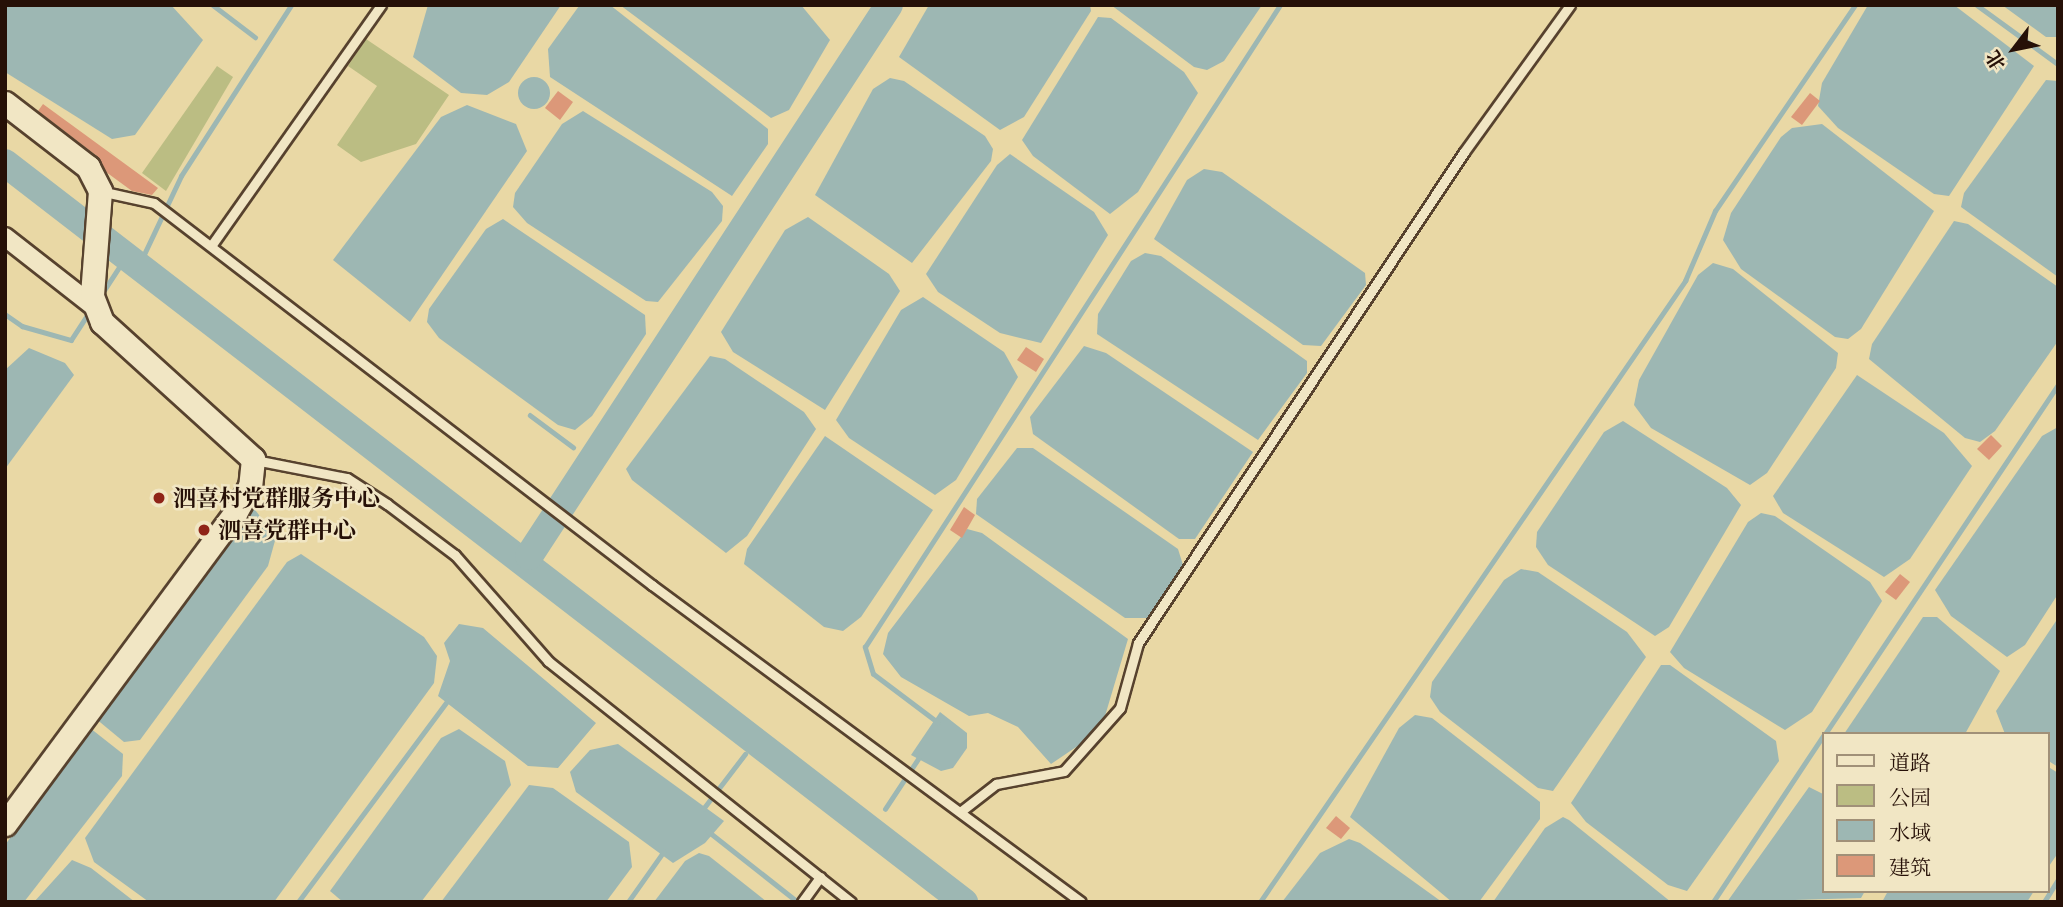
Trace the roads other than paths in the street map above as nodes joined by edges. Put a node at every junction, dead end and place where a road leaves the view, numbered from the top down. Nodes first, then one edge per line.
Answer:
1 (382, 5) edge
2 (1570, 5) edge
3 (5, 103) edge
4 (100, 191) junction
5 (5, 237) edge
6 (211, 246) junction
7 (96, 308) junction
8 (253, 459) junction
9 (960, 812) junction
10 (5, 824) edge
11 (820, 877) junction
12 (802, 902) edge
13 (851, 902) edge
14 (1081, 902) edge

1 - 6 lane
2 - 9 lane
3 - 4 street
4 - 6 lane
4 - 7 street
5 - 7 street
6 - 9 lane
7 - 8 street
8 - 10 street
8 - 11 lane
9 - 14 lane
11 - 12 lane
11 - 13 lane

